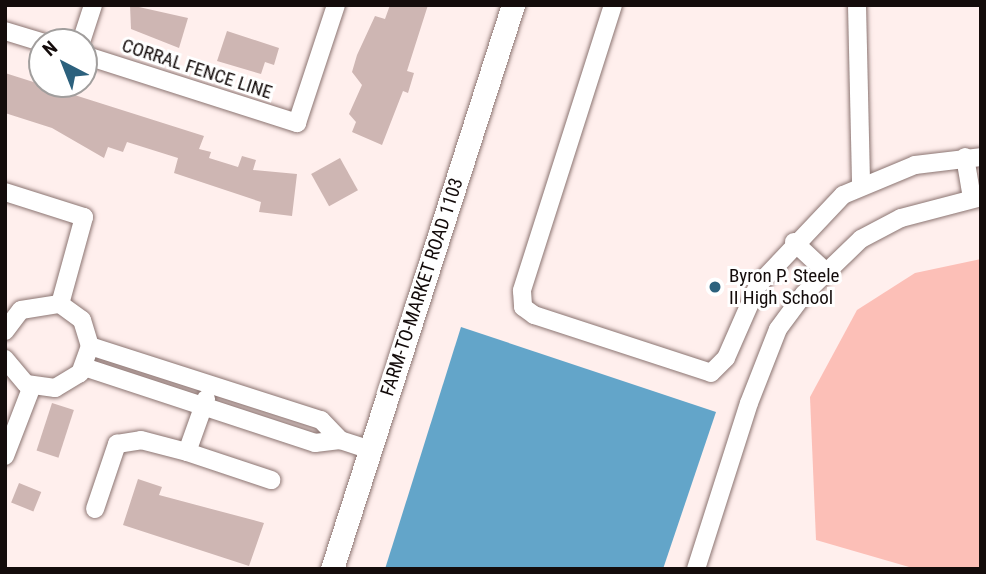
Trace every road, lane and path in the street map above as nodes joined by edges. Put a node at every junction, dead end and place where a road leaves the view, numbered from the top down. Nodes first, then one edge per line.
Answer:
1 (93, 5) edge
2 (336, 5) edge
3 (513, 5) edge
4 (613, 5) edge
5 (857, 5) edge
6 (86, 28) edge
7 (5, 31) edge
8 (28, 38) edge
9 (98, 59) edge
10 (973, 157) edge
11 (861, 183) junction
12 (5, 192) edge
13 (976, 197) edge
14 (794, 242) junction
15 (824, 270) junction
16 (60, 304) junction
17 (5, 331) edge
18 (90, 346) junction
19 (5, 359) edge
20 (84, 366) junction
21 (32, 386) junction
22 (210, 386) junction
23 (203, 408) junction
24 (340, 440) junction
25 (370, 450) junction
26 (187, 452) junction
27 (5, 456) edge
28 (271, 480) dead end
29 (95, 509) dead end
30 (332, 569) edge
31 (696, 569) edge

1 - 6 street
2 - 9 street, CORRAL FENCE LINE
3 - 25 main road, FARM-TO-MARKET ROAD 1103
4 - 14 street
5 - 11 street
7 - 8 street
10 - 11 street
10 - 13 street
11 - 14 street
12 - 16 street
13 - 15 street
14 - 15 street
15 - 31 street
16 - 17 street
16 - 18 street
18 - 20 street
18 - 22 street
19 - 21 street
20 - 21 street
20 - 23 street
21 - 27 street
22 - 23 street
22 - 24 street
23 - 24 street
23 - 26 street
24 - 25 street
25 - 30 main road, FARM-TO-MARKET ROAD 1103
26 - 28 street
26 - 29 street

